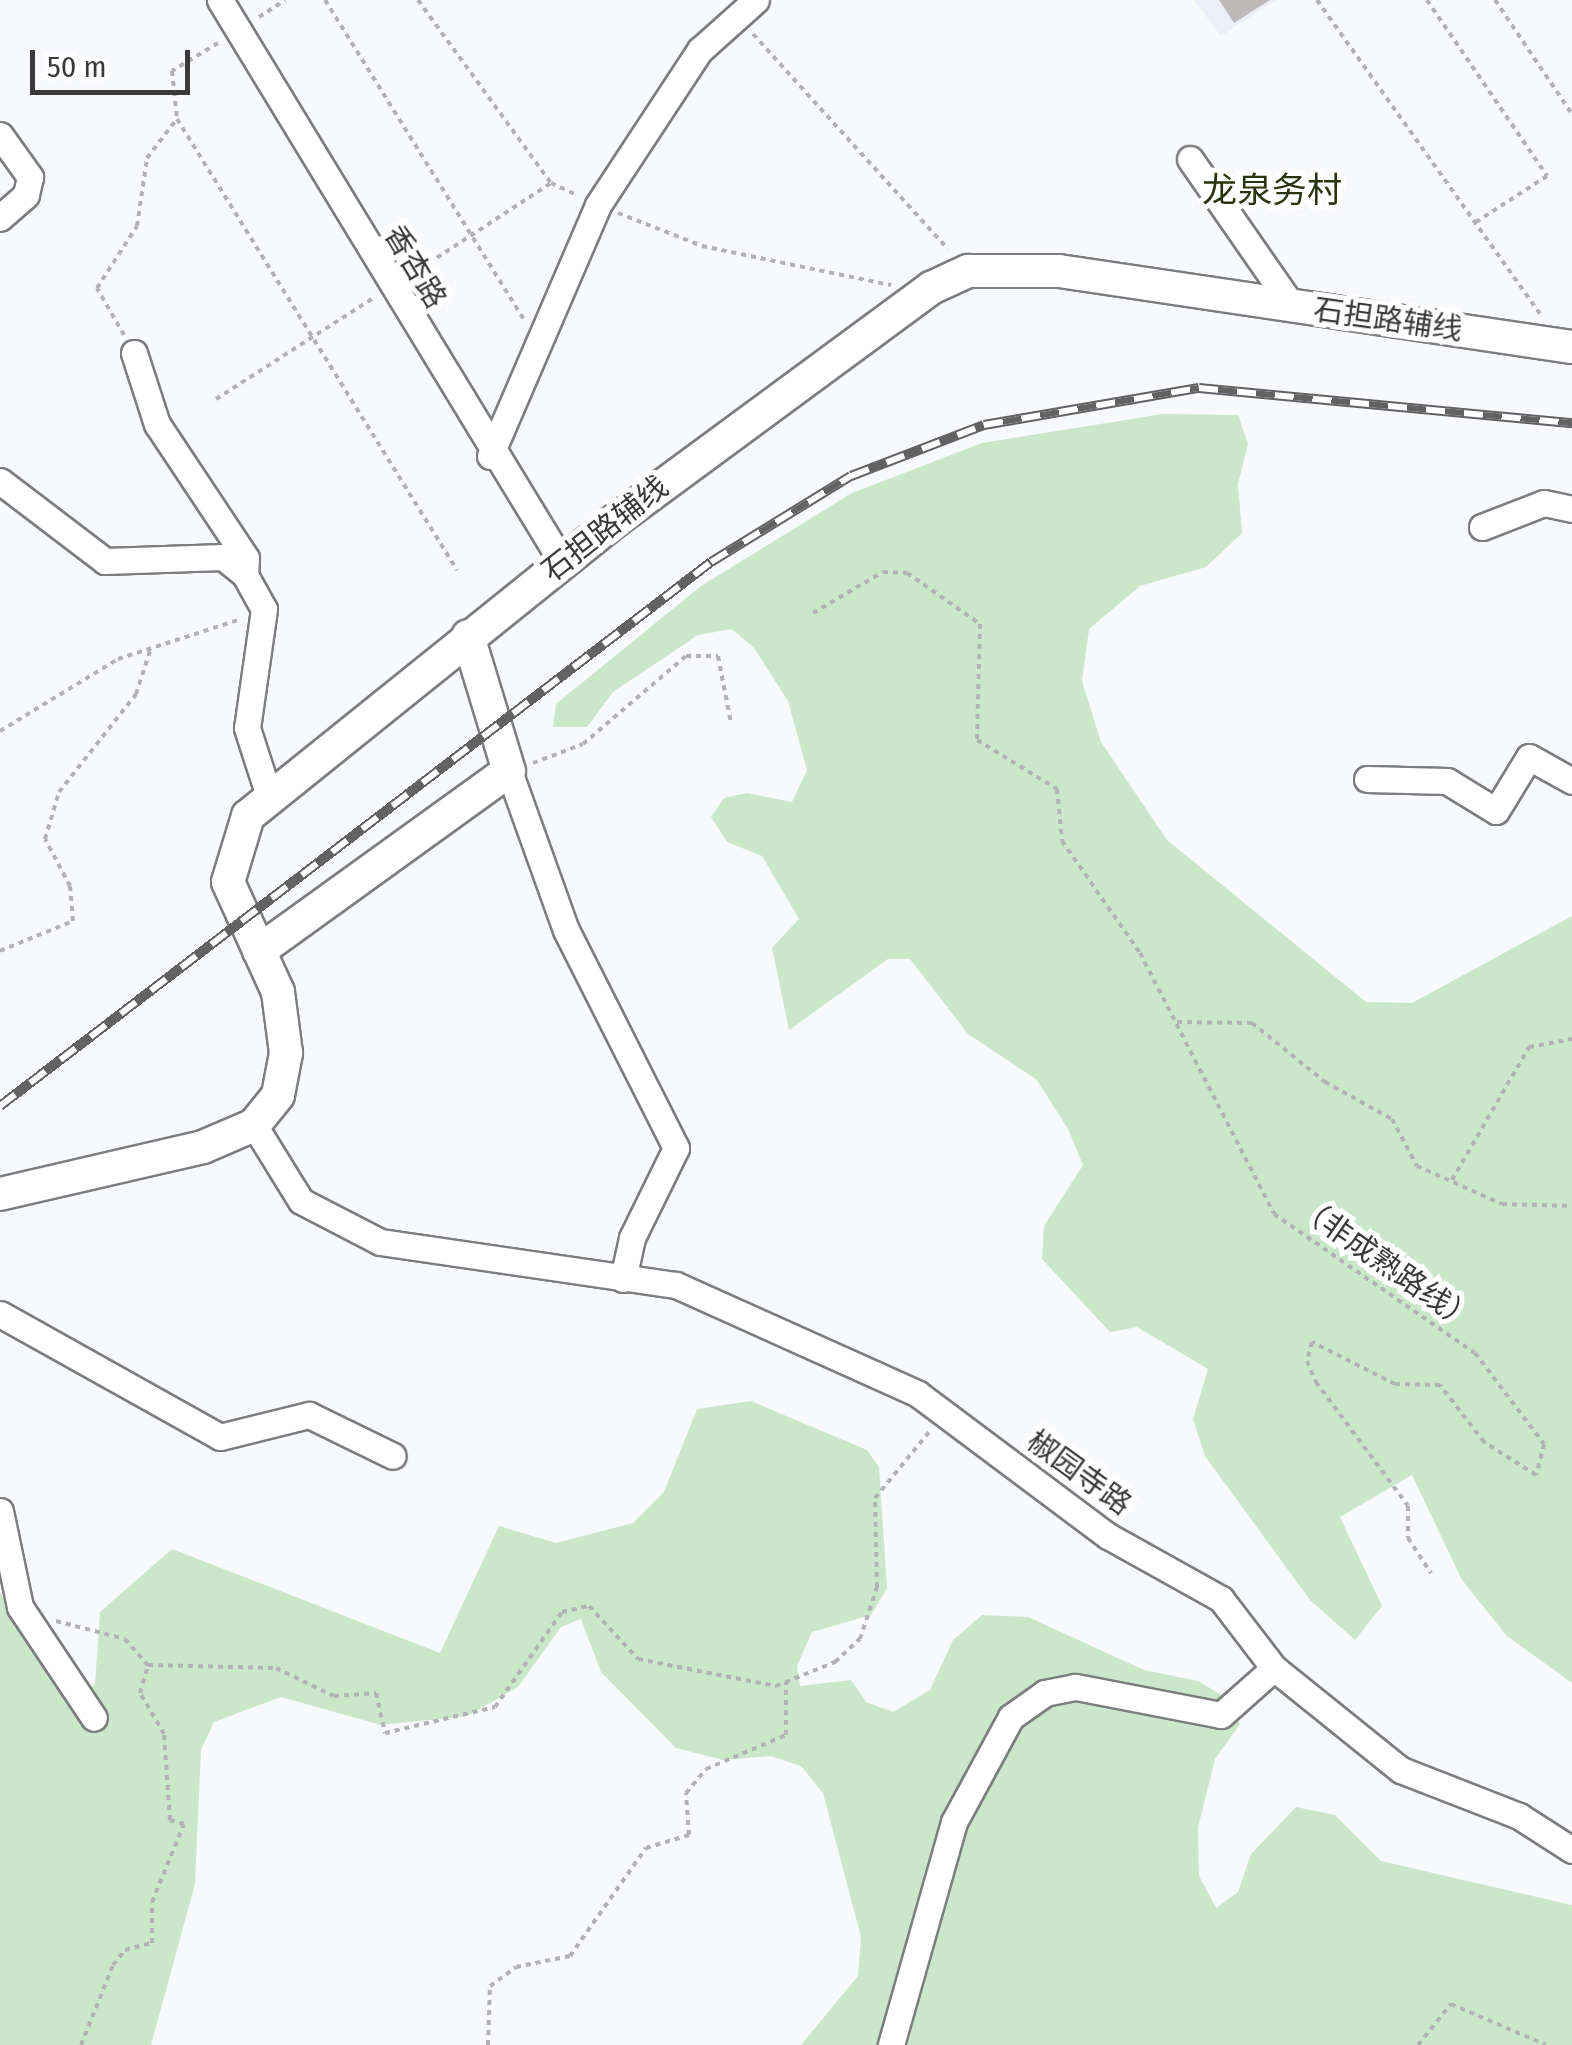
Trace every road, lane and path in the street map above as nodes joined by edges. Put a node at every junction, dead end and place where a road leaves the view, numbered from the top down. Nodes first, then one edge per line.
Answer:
1 (220, 0) edge
2 (284, 0) edge
3 (325, 0) edge
4 (1317, 0) edge
5 (1427, 0) edge
6 (1495, 0) edge
7 (743, 4) edge
8 (238, 31) junction
9 (1572, 114) edge
10 (178, 118) junction
11 (0, 135) edge
12 (1190, 160) dead end
13 (0, 218) edge
14 (1472, 224) junction
15 (968, 271) junction
16 (1292, 306) junction
17 (542, 332) junction
18 (1568, 347) edge
19 (134, 352) joint
20 (490, 456) junction
21 (0, 481) edge
22 (1572, 510) edge
23 (1482, 526) dead end
24 (562, 562) junction
25 (457, 570) dead end
26 (246, 575) junction
27 (264, 609) junction
28 (812, 613) dead end
29 (468, 636) junction
30 (150, 651) junction
31 (731, 723) dead end
32 (0, 731) edge
33 (510, 771) junction
34 (1367, 779) dead end
35 (1572, 781) edge
36 (268, 793) junction
37 (0, 951) edge
38 (259, 952) junction
39 (1177, 1022) junction
40 (1572, 1039) edge
41 (254, 1124) junction
42 (1452, 1180) junction
43 (0, 1194) edge
44 (1572, 1206) edge
45 (624, 1280) junction
46 (0, 1314) edge
47 (944, 1413) junction
48 (393, 1456) dead end
49 (0, 1511) edge
50 (1431, 1573) dead end
51 (30, 1629) junction
52 (148, 1664) junction
53 (1274, 1668) junction
54 (786, 1682) junction
55 (94, 1718) dead end
56 (1572, 1850) edge
57 (81, 2045) edge
58 (488, 2045) edge
59 (891, 2045) edge
60 (1418, 2045) edge
61 (1546, 2045) edge

1 - 8 street, 香杏路
2 - 8 path
3 - 17 path
4 - 14 path
5 - 14 path
6 - 9 path
7 - 15 path
7 - 17 street
8 - 10 path
8 - 20 street, 香杏路
10 - 19 path
10 - 25 path
11 - 13 street
12 - 16 street
14 - 18 path
15 - 16 main road, 石担路辅线
15 - 24 main road, 石担路辅线
16 - 18 main road, 石担路辅线
17 - 20 street
19 - 26 street
20 - 24 street, 香杏路
21 - 26 street
22 - 23 street
24 - 29 main road, 石担路辅线
26 - 27 street
27 - 30 path
27 - 36 street
28 - 39 path, （非成熟路线）
29 - 33 main road
29 - 36 main road, 石担路辅线
30 - 32 path
30 - 37 path
31 - 33 path
33 - 38 main road
33 - 45 street
34 - 35 street
36 - 38 main road, 石担路辅线
38 - 41 main road, 石担路辅线
39 - 42 path
39 - 50 path, （非成熟路线）
40 - 42 path
41 - 43 main road
41 - 45 street, 椒园寺路
42 - 44 path
45 - 47 street, 椒园寺路
46 - 48 street
47 - 53 street, 椒园寺路
47 - 54 path
49 - 51 street
51 - 52 path
51 - 55 street
52 - 54 path
52 - 57 path
53 - 56 street, 椒园寺路
53 - 59 street
54 - 58 path
60 - 61 path

